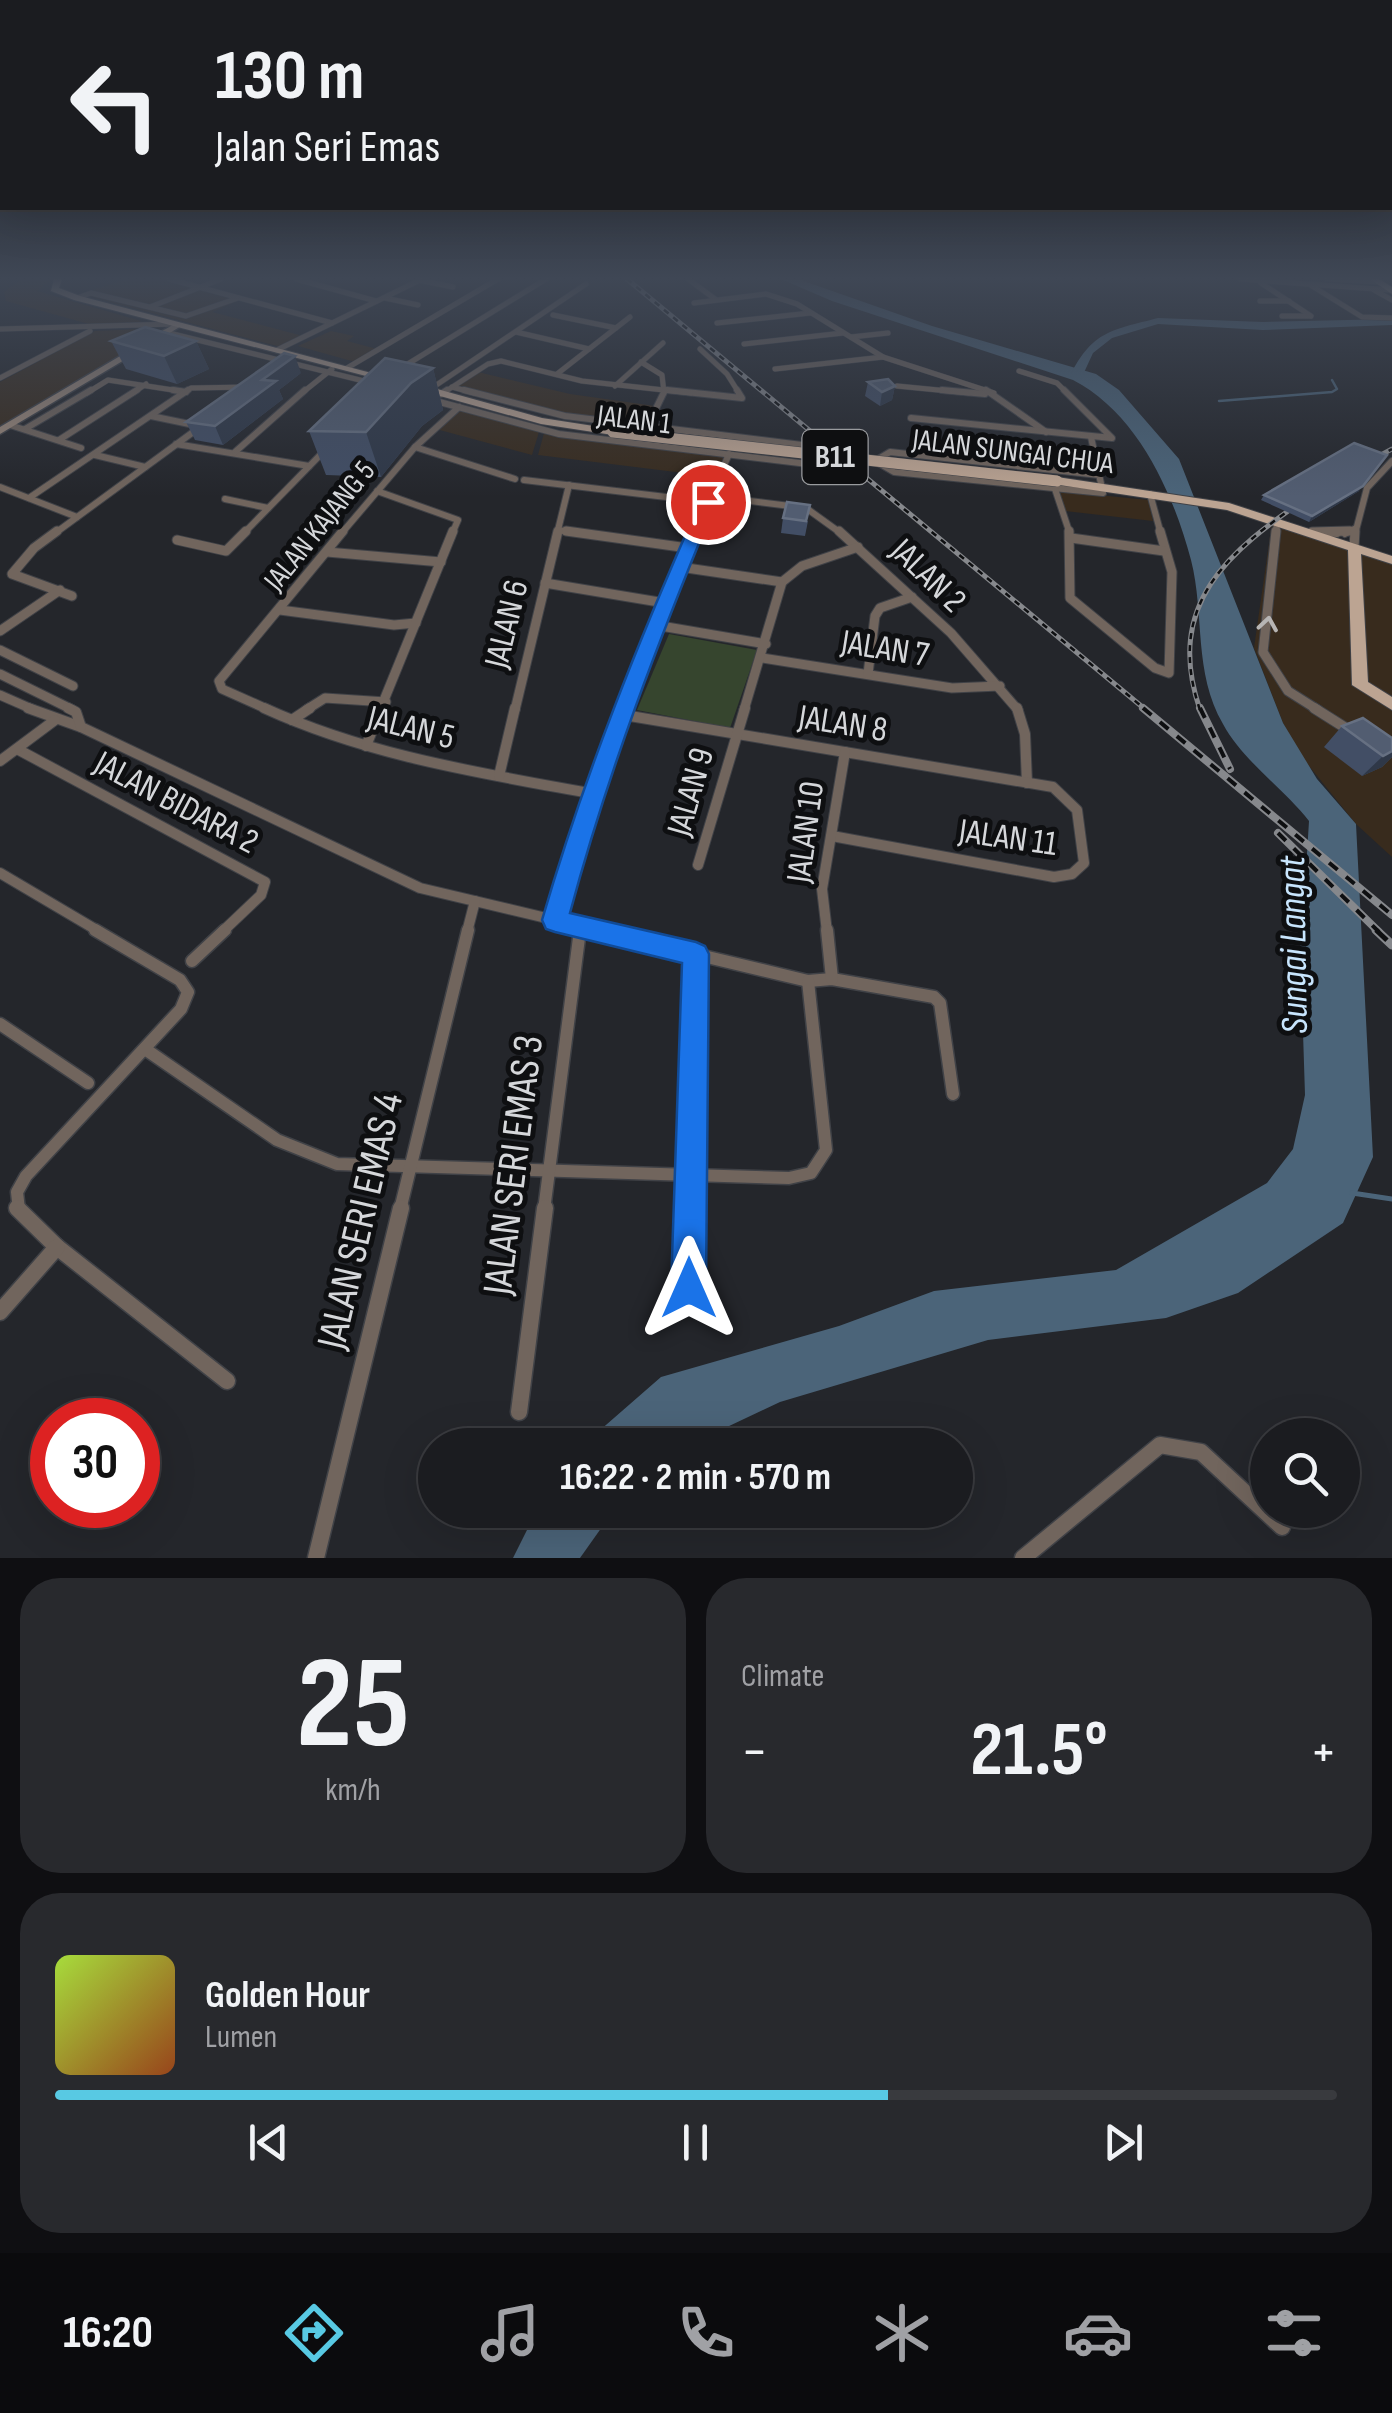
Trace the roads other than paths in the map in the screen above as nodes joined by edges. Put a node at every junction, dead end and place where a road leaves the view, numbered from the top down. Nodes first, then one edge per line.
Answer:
1 (50, 352) edge
2 (128, 352) edge
3 (251, 352) edge
4 (284, 352) edge
5 (367, 352) edge
6 (433, 352) edge
7 (491, 352) edge
8 (586, 352) edge
9 (653, 352) edge
10 (704, 352) edge
11 (875, 352) edge
12 (884, 357) junction
13 (291, 362) junction
14 (642, 362) junction
15 (338, 368) junction
16 (775, 369) dead end
17 (279, 370) edge
18 (1019, 371) dead end
19 (557, 374) junction
20 (0, 378) edge
21 (945, 379) junction
22 (386, 382) junction
23 (146, 384) junction
24 (615, 386) junction
25 (897, 386) junction
26 (880, 388) edge
27 (441, 390) junction
28 (186, 392) junction
29 (666, 392) junction
30 (413, 394) edge
31 (1002, 396) junction
32 (242, 397) edge
33 (463, 405) junction
34 (502, 415) junction
35 (151, 416) junction
36 (214, 417) edge
37 (911, 418) dead end
38 (10, 424) junction
39 (201, 426) junction
40 (647, 427) junction
41 (25, 429) junction
42 (0, 430) edge
43 (1046, 432) junction
44 (1091, 437) junction
45 (59, 440) junction
46 (332, 443) edge
47 (176, 444) junction
48 (415, 447) junction
49 (81, 448) dead end
50 (234, 452) junction
51 (728, 454) junction
52 (95, 455) junction
53 (1392, 461) edge
54 (308, 466) junction
55 (144, 467) junction
56 (1101, 481) junction
57 (569, 485) junction
58 (1056, 485) junction
59 (0, 487) edge
60 (377, 491) junction
61 (1154, 495) junction
62 (29, 498) junction
63 (225, 499) dead end
64 (709, 499) junction
65 (268, 508) junction
66 (77, 517) junction
67 (1276, 520) junction
68 (1354, 529) junction
69 (558, 530) junction
70 (1309, 531) junction
71 (1070, 538) junction
72 (178, 540) dead end
73 (858, 547) junction
74 (1354, 547) junction
75 (688, 548) junction
76 (1164, 550) junction
77 (327, 552) junction
78 (1392, 560) edge
79 (441, 562) junction
80 (680, 567) junction
81 (0, 571) edge
82 (12, 574) junction
83 (782, 582) junction
84 (546, 584) junction
85 (60, 590) junction
86 (72, 596) dead end
87 (912, 597) junction
88 (664, 603) junction
89 (280, 610) junction
90 (416, 623) junction
91 (655, 625) junction
92 (0, 631) edge
93 (766, 644) junction
94 (0, 650) edge
95 (762, 658) junction
96 (0, 674) edge
97 (868, 674) junction
98 (72, 686) dead end
99 (1000, 686) junction
100 (222, 689) joint
101 (0, 695) edge
102 (386, 702) junction
103 (1392, 704) edge
104 (70, 708) junction
105 (624, 715) junction
106 (54, 720) junction
107 (292, 720) junction
108 (81, 727) junction
109 (738, 734) junction
110 (1359, 736) edge
111 (366, 746) junction
112 (17, 749) junction
113 (844, 752) junction
114 (0, 761) edge
115 (499, 776) junction
116 (1027, 782) junction
117 (1053, 787) joint
118 (594, 794) junction
119 (832, 836) junction
120 (698, 865) dead end
121 (0, 872) edge
122 (475, 901) junction
123 (555, 920) junction
124 (580, 926) junction
125 (696, 954) junction
126 (192, 961) dead end
127 (832, 979) junction
128 (808, 982) junction
129 (0, 1024) edge
130 (144, 1050) junction
131 (88, 1083) dead end
132 (953, 1094) dead end
133 (409, 1169) junction
134 (548, 1174) junction
135 (688, 1176) junction
136 (57, 1246) junction
137 (689, 1288) dead end
138 (0, 1312) edge
139 (227, 1380) dead end
140 (519, 1412) dead end
141 (1250, 1497) edge
142 (316, 1558) edge
143 (1023, 1558) edge

1 - 20 street
2 - 38 street
3 - 13 street
4 - 15 main road, JALAN SUNGAI CHUA / B11
5 - 15 street
6 - 22 street
7 - 27 street
8 - 19 street
9 - 14 street
10 - 29 street
11 - 12 street
12 - 16 street
12 - 21 street
13 - 15 street
13 - 17 street
14 - 24 street
14 - 29 street
15 - 22 main road, JALAN SUNGAI CHUA / B11
15 - 22 street
15 - 50 street
18 - 44 street
19 - 24 street
19 - 27 street
21 - 25 street
21 - 31 street
22 - 27 main road, JALAN SUNGAI CHUA / B11
23 - 28 street
23 - 41 street
23 - 45 street
24 - 29 street
25 - 26 street
25 - 31 street
27 - 33 main road, JALAN SUNGAI CHUA / B11
27 - 40 street
28 - 32 street
28 - 35 street
29 - 40 street
30 - 33 street
31 - 43 street
33 - 34 main road, JALAN SUNGAI CHUA / B11
33 - 48 street, JALAN KAJANG 5
34 - 51 street, JALAN 1
34 - 58 main road, JALAN SUNGAI CHUA / B11, bridge
35 - 39 street
35 - 52 street
36 - 39 street
37 - 43 street
38 - 41 street
38 - 42 street
39 - 47 street
40 - 51 street, JALAN 1
41 - 45 street
43 - 44 street
44 - 56 street
45 - 49 street
46 - 54 street
47 - 50 street
47 - 55 street
48 - 57 street, JALAN 2
48 - 60 street, JALAN KAJANG 5
50 - 54 street
51 - 64 street
52 - 55 street
52 - 62 street
53 - 68 street
54 - 65 street
55 - 66 street
56 - 58 main road, JALAN SUNGAI CHUA / B11
56 - 58 street
56 - 61 main road, JALAN SUNGAI CHUA / B11
57 - 64 street, JALAN 2
57 - 69 street, JALAN 6
58 - 71 street
59 - 62 street
60 - 77 street, JALAN KAJANG 5
60 - 79 street
61 - 67 main road, JALAN SUNGAI CHUA / B11
61 - 76 street
62 - 66 street
63 - 65 street
64 - 73 street, JALAN 2
64 - 75 street
65 - 72 street
66 - 82 street
67 - 70 main road, B11
110 -> 67 street
68 - 70 street
68 - 74 street
69 - 75 street
69 - 84 street, JALAN 6
70 - 74 main road, B11
71 - 76 street
71 - 76 street
73 - 83 street
73 - 87 street, JALAN 2
74 - 78 main road, B11
74 - 103 main road
75 - 80 street
77 - 79 street
77 - 89 street, JALAN KAJANG 5
79 - 90 street
80 - 83 street
80 - 88 street
81 - 82 street
82 - 85 street
83 - 93 street
84 - 88 street
84 - 115 street, JALAN 6
85 - 86 street
85 - 92 street
87 - 97 street
87 - 99 street, JALAN 2
88 - 91 street
89 - 90 street
89 - 100 street, JALAN KAJANG 5
90 - 102 street
91 - 93 street
91 - 105 street
93 - 95 street
94 - 98 street
95 - 97 street, JALAN 7
95 - 109 street
96 - 104 street
97 - 99 street, JALAN 7
99 - 116 street, JALAN 2
100 - 107 street, JALAN 5
101 - 106 street
102 - 107 street
102 - 111 street
104 - 106 street
104 - 108 street
105 - 109 street, JALAN 8
105 - 118 street
106 - 108 street
106 - 112 street
107 - 111 street, JALAN 5
108 - 122 street
109 - 113 street, JALAN 8
109 - 120 street, JALAN 9
111 - 115 street, JALAN 5
112 - 114 street
112 - 126 street, JALAN BIDARA 2
113 - 116 street, JALAN 8
113 - 119 street, JALAN 10
115 - 118 street, JALAN 5
116 - 117 street, JALAN 8
117 - 119 street, JALAN 11
118 - 123 street
119 - 127 street, JALAN 10
121 - 130 street
122 - 123 street
122 - 133 street, JALAN SERI EMAS 4
123 - 124 street
124 - 125 street
124 - 134 street, JALAN SERI EMAS 3
125 - 128 street
125 - 135 street
127 - 128 street
127 - 132 street
128 - 135 street
129 - 131 street
130 - 133 street
130 - 136 street
133 - 134 street
133 - 142 street, JALAN SERI EMAS 4
134 - 135 street
134 - 140 street, JALAN SERI EMAS 3
135 - 137 street
136 - 138 street
136 - 139 street
141 - 143 street

